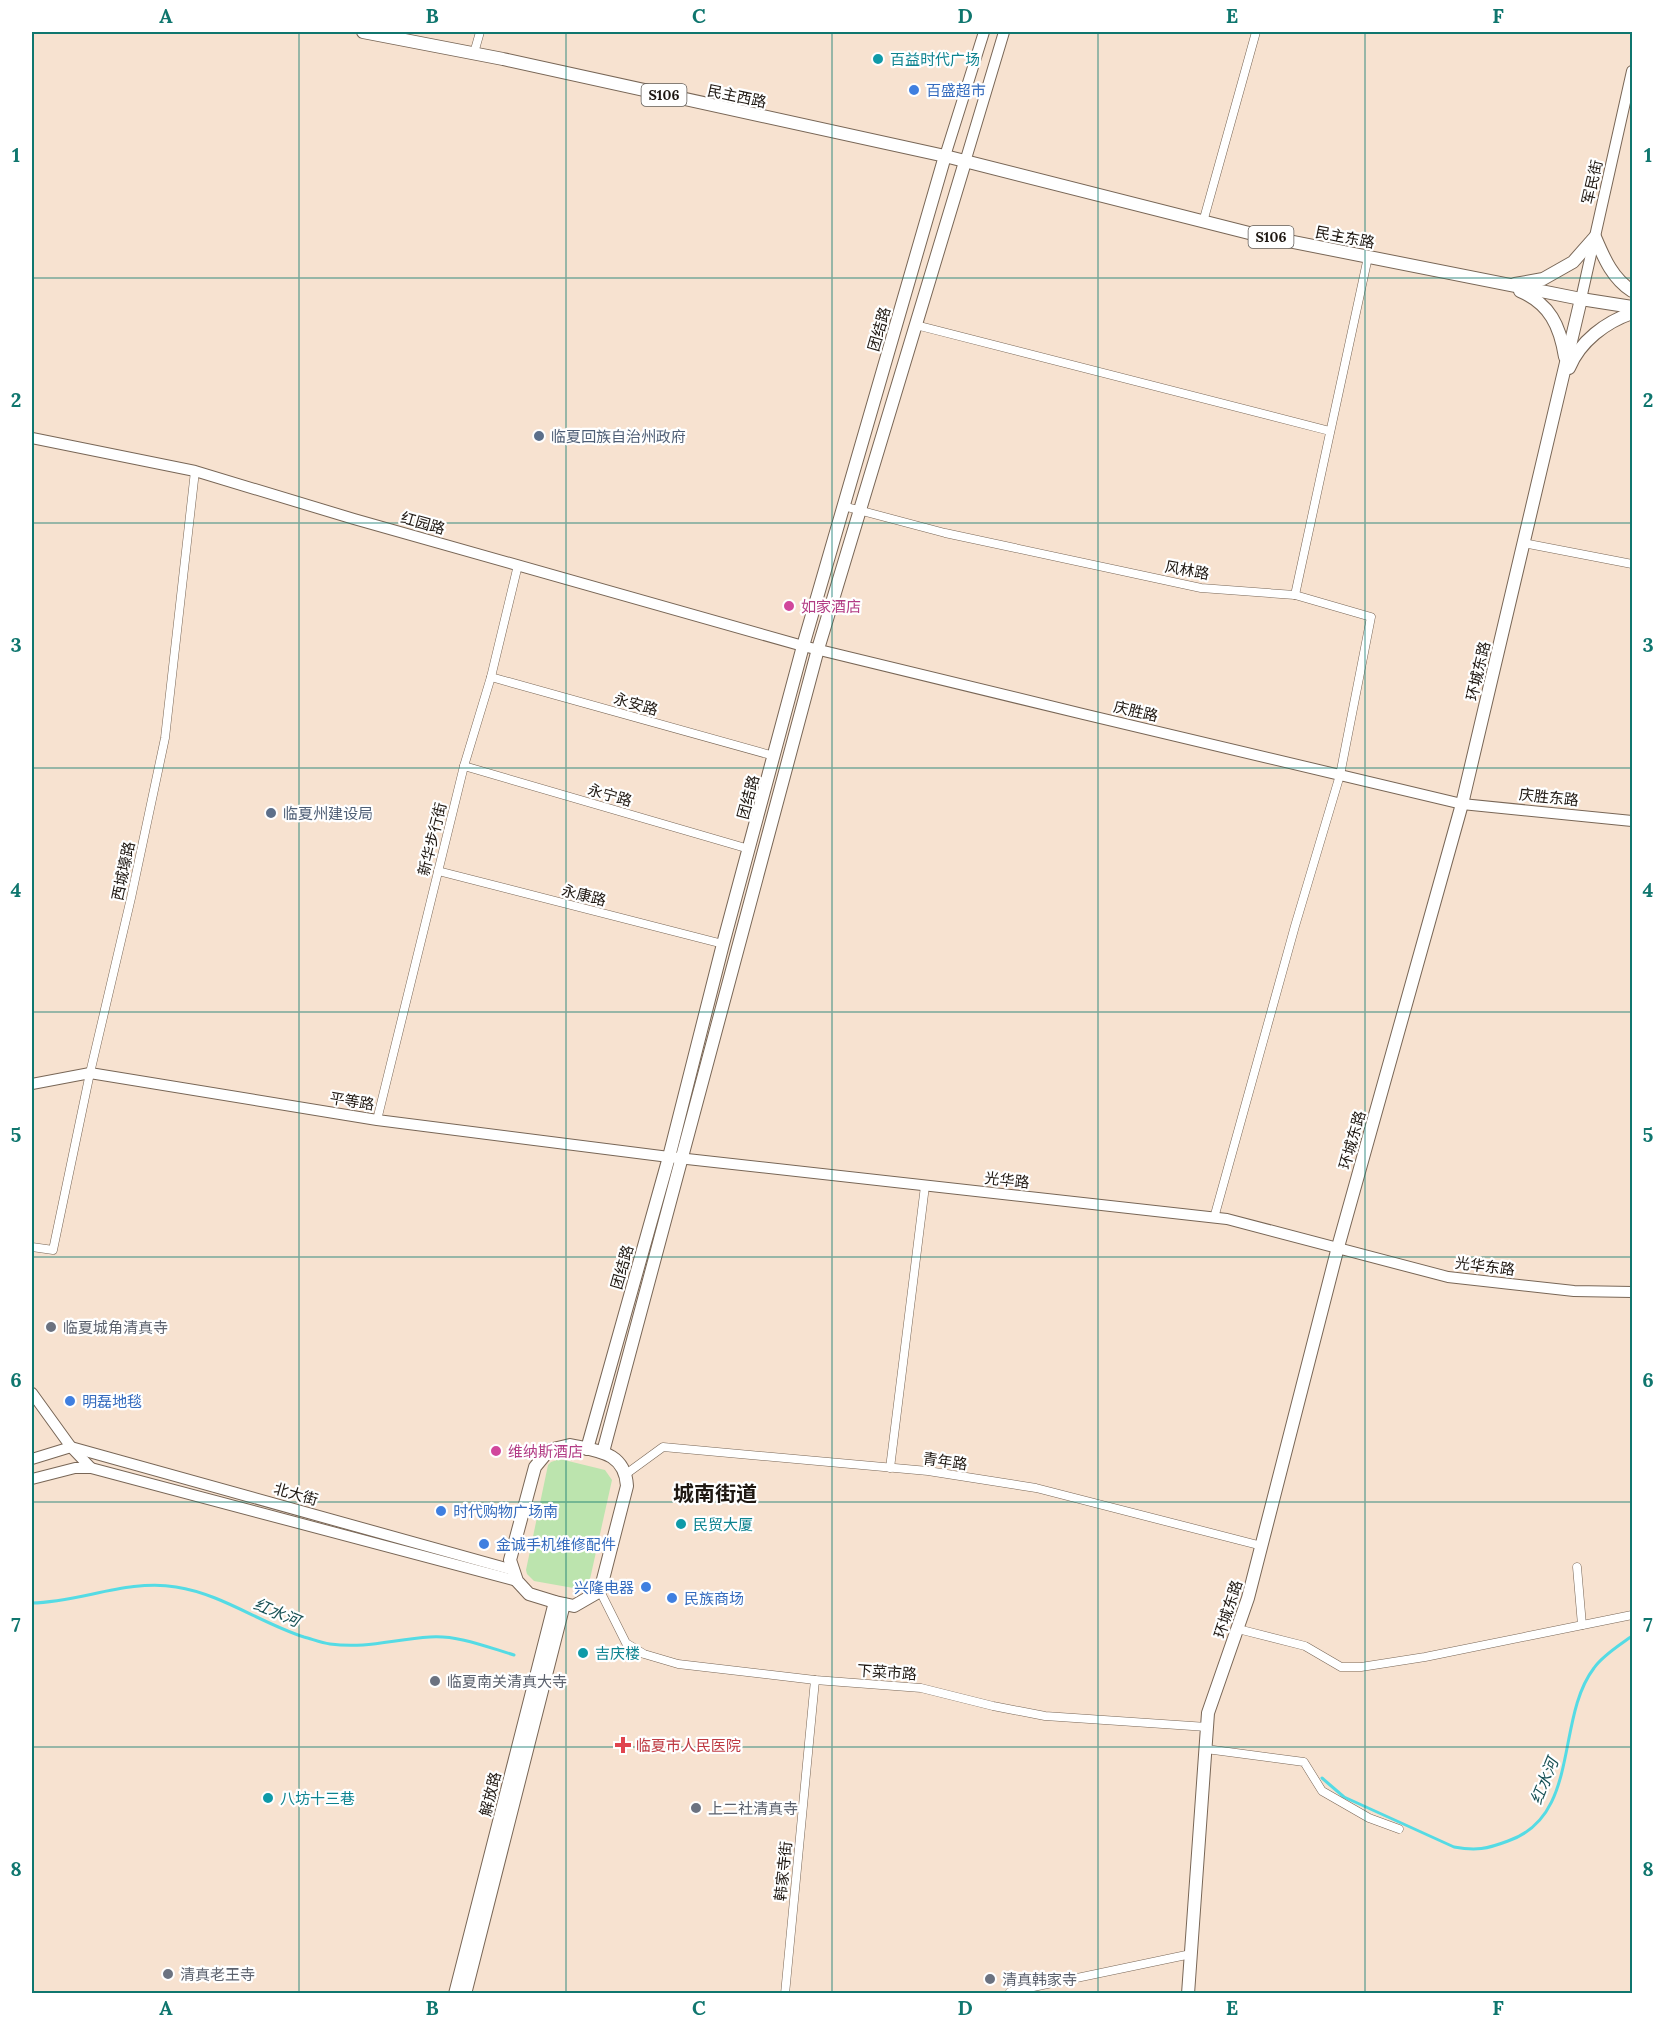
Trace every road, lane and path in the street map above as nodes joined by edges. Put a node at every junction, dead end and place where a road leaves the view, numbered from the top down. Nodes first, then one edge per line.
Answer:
1 (363, 32) edge
2 (480, 32) edge
3 (984, 32) edge
4 (1004, 32) edge
5 (1256, 32) edge
6 (474, 54) junction
7 (1632, 72) edge
8 (945, 156) junction
9 (965, 162) junction
10 (1203, 222) junction
11 (1595, 237) junction
12 (1368, 257) junction
13 (1508, 285) junction
14 (1632, 291) edge
15 (1581, 300) junction
16 (1632, 307) edge
17 (1632, 313) edge
18 (916, 325) junction
19 (1560, 388) junction
20 (1330, 431) junction
21 (32, 438) edge
22 (195, 471) junction
23 (843, 506) junction
24 (860, 510) junction
25 (1523, 543) junction
26 (1632, 564) edge
27 (518, 566) junction
28 (1295, 596) junction
29 (803, 646) junction
30 (818, 650) junction
31 (491, 677) junction
32 (774, 756) junction
33 (464, 766) junction
34 (1340, 775) junction
35 (1461, 804) junction
36 (1632, 821) edge
37 (749, 849) junction
38 (438, 871) junction
39 (723, 944) junction
40 (90, 1072) junction
41 (32, 1084) edge
42 (377, 1120) junction
43 (675, 1158) junction
44 (925, 1186) junction
45 (1214, 1218) junction
46 (32, 1247) edge
47 (1338, 1247) junction
48 (1632, 1292) edge
49 (32, 1393) edge
50 (71, 1447) junction
51 (588, 1449) junction
52 (603, 1452) junction
53 (32, 1458) edge
54 (91, 1468) junction
55 (890, 1468) junction
56 (626, 1474) junction
57 (32, 1479) edge
58 (1262, 1546) junction
59 (1577, 1567) dead end
60 (515, 1576) junction
61 (600, 1591) junction
62 (560, 1603) junction
63 (1632, 1615) edge
64 (1582, 1625) junction
65 (1238, 1629) junction
66 (815, 1680) junction
67 (1207, 1727) junction
68 (1206, 1749) junction
69 (1399, 1829) dead end
70 (1191, 1954) junction
71 (1010, 1992) edge
72 (455, 1994) edge
73 (465, 1994) edge
74 (784, 1994) edge
75 (1188, 1994) edge

1 - 6 main road, 民主西路 / S106
2 - 6 street
3 - 8 main road
4 - 9 main road
5 - 10 street
6 - 8 main road, 民主西路 / S106
7 - 11 main road, 军民街
8 - 9 main road, 民主西路 / S106
8 - 23 main road, 团结路
9 - 10 main road, 民主东路 / S106
9 - 18 main road, 团结路
10 - 12 main road, 民主东路 / S106
11 - 13 main road
11 - 14 main road
11 - 15 main road, 军民街
12 - 13 main road, 民主东路 / S106
12 - 20 street
13 - 15 main road, 民主东路 / S106
13 - 19 main road
15 - 16 main road, S106
15 - 19 main road, 环城东路
17 - 19 main road
18 - 20 street
18 - 24 main road, 团结路
19 - 25 main road, 环城东路
20 - 28 street
21 - 22 main road, 红园路
22 - 27 main road, 红园路
22 - 40 street, 西城壕路
23 - 24 street, 风林路
23 - 29 main road, 团结路
24 - 28 street, 风林路
24 - 30 main road, 团结路
25 - 26 street
25 - 35 main road, 环城东路
27 - 29 main road, 红园路
27 - 31 street, 新华步行街
28 - 34 street, 风林路
29 - 30 main road, 庆胜路
29 - 32 main road, 团结路
30 - 34 main road, 庆胜路
30 - 43 main road, 团结路
31 - 32 street, 永安路
31 - 33 street, 新华步行街
32 - 37 main road, 团结路
33 - 37 street, 永宁路
33 - 38 street, 新华步行街
34 - 35 main road, 庆胜路
34 - 45 street
35 - 36 main road, 庆胜东路
35 - 47 main road, 环城东路
37 - 39 main road, 团结路
38 - 39 street, 永康路
38 - 42 street, 新华步行街
39 - 43 main road, 团结路
40 - 41 main road, 平等路
40 - 42 main road, 平等路
40 - 46 street, 西城壕路
42 - 43 main road, 平等路
43 - 44 main road, 光华路
43 - 51 main road, 团结路
43 - 52 main road, 团结路
44 - 45 main road, 光华路
44 - 55 street
45 - 47 main road, 光华路
47 - 48 main road, 光华东路
47 - 58 main road, 环城东路
49 - 50 main road
50 - 53 main road
50 - 54 main road
50 - 60 main road, 北大街
51 - 52 main road
51 - 60 main road
52 - 56 main road
54 - 57 main road
54 - 60 main road, 北大街
55 - 56 street, 青年路
55 - 58 street, 青年路
56 - 61 main road
58 - 65 main road, 环城东路
59 - 64 street
60 - 62 main road
61 - 62 main road
61 - 66 street, 下菜市路
62 - 72 main road, 解放路
62 - 73 main road, 解放路
63 - 64 street
64 - 65 street
65 - 67 main road, 环城东路
66 - 67 street, 下菜市路
66 - 74 street, 韩家寺街
67 - 68 main road, 环城东路
68 - 69 street
68 - 70 main road, 环城东路
70 - 71 street
70 - 75 main road, 环城东路

